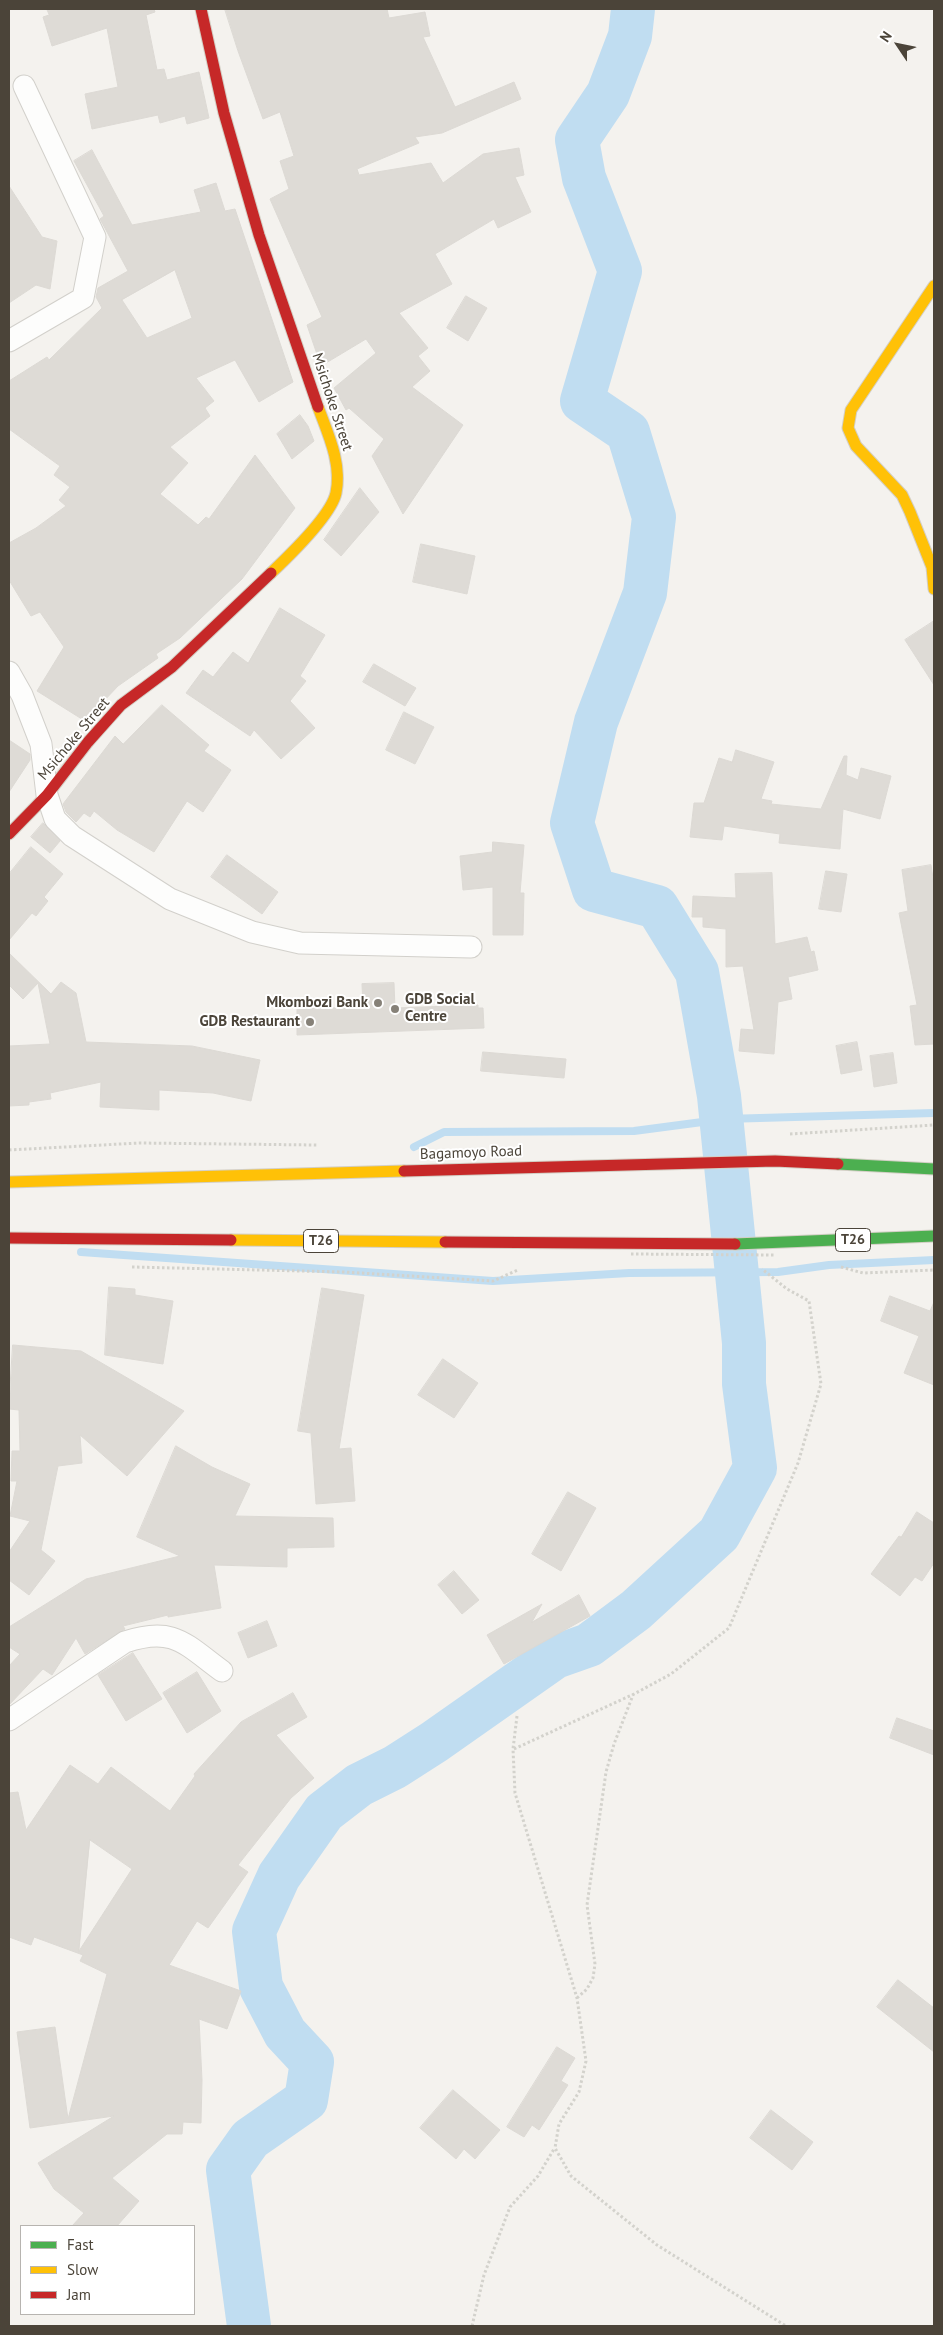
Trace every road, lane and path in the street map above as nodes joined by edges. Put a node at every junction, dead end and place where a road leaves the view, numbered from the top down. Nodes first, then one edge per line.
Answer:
1 (201, 9) edge
2 (24, 86) dead end
3 (934, 286) edge
4 (9, 341) edge
5 (934, 589) edge
6 (9, 672) edge
7 (47, 795) junction
8 (9, 834) edge
9 (471, 947) dead end
10 (934, 1168) edge
11 (9, 1182) edge
12 (934, 1236) edge
13 (9, 1238) edge
14 (774, 1243) junction
15 (632, 1249) junction
16 (774, 1255) dead end
17 (222, 1671) dead end
18 (634, 1694) junction
19 (517, 1716) dead end
20 (9, 1720) edge
21 (513, 1749) junction
22 (577, 1998) junction
23 (554, 2148) junction
24 (472, 2326) edge
25 (786, 2326) edge

1 - 7 main road, Msichoke Street
2 - 4 street
3 - 5 main road
6 - 7 street
7 - 8 main road, Msichoke Street
7 - 9 street
10 - 11 main road, Bagamoyo Road
12 - 14 main road, T26
13 - 15 main road, T26
14 - 15 main road, T26
14 - 18 path
15 - 16 path, bridge
17 - 20 street
18 - 21 path
18 - 22 path
19 - 21 path
21 - 22 path
22 - 23 path
23 - 24 path
23 - 25 path

